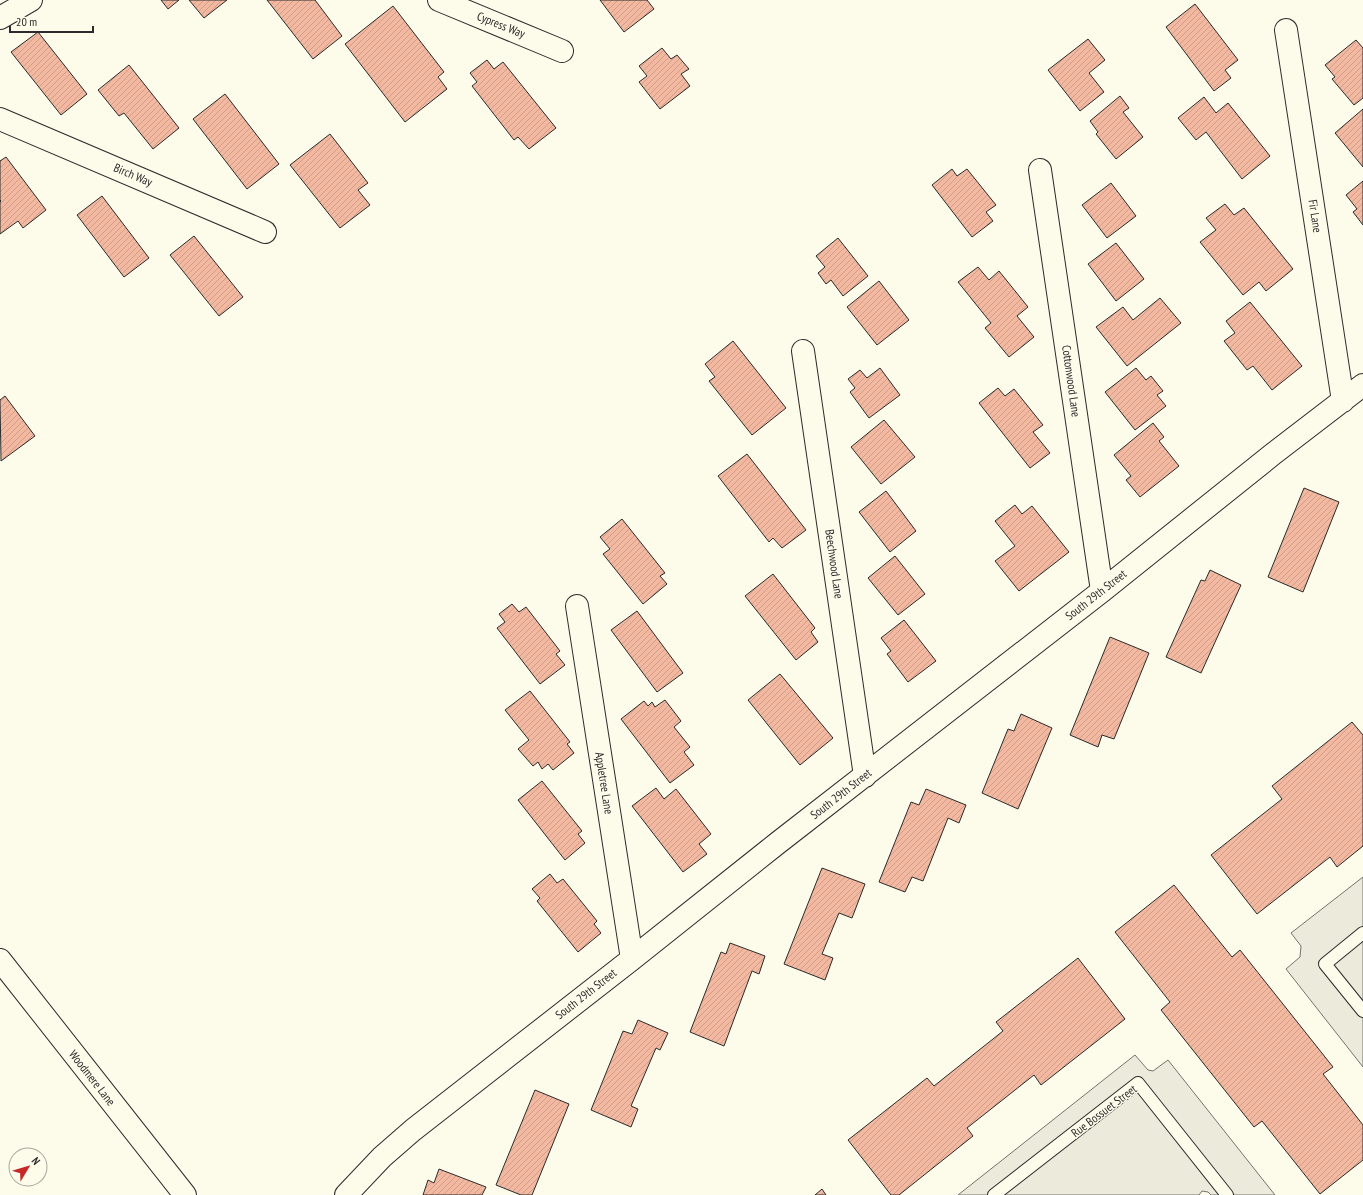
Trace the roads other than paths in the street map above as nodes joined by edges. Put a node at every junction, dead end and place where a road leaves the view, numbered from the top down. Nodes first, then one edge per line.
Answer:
1 (31, 0) edge
2 (439, 0) edge
3 (0, 18) edge
4 (1286, 30) dead end
5 (562, 50) dead end
6 (0, 119) edge
7 (1040, 170) dead end
8 (265, 232) dead end
9 (803, 351) dead end
10 (1363, 385) edge
11 (1343, 401) junction
12 (1102, 591) junction
13 (577, 606) dead end
14 (865, 776) junction
15 (1363, 933) edge
16 (632, 959) junction
17 (0, 960) edge
18 (1363, 1011) edge
19 (184, 1195) edge
20 (346, 1195) edge
21 (994, 1195) edge
22 (1227, 1195) edge

1 - 3 street
2 - 5 street, Cypress Way
4 - 11 street, Fir Lane
6 - 8 street, Birch Way
7 - 12 street, Cottonwood Lane
9 - 14 street, Beechwood Lane
10 - 11 street, South 29th Street
11 - 12 street, South 29th Street
12 - 14 street, South 29th Street
13 - 16 street, Appletree Lane
14 - 16 street, South 29th Street
15 - 18 lane
16 - 20 street, South 29th Street
17 - 19 street, Woodmere Lane
21 - 22 lane, Rue Bossuet Street

